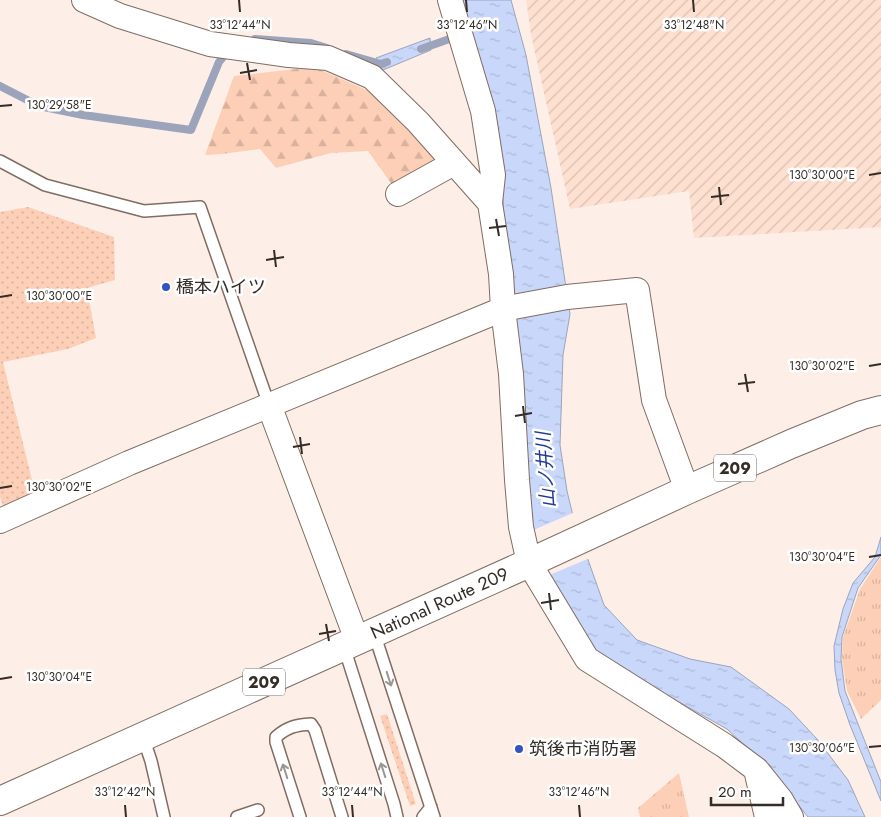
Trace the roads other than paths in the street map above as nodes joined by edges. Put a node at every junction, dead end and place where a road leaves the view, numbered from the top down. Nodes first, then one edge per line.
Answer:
1 (84, 0) edge
2 (450, 0) edge
3 (0, 161) edge
4 (454, 163) junction
5 (398, 194) dead end
6 (490, 203) junction
7 (507, 308) junction
8 (269, 405) junction
9 (881, 410) edge
10 (687, 490) junction
11 (0, 521) edge
12 (529, 563) junction
13 (358, 640) junction
14 (143, 737) junction
15 (756, 770) junction
16 (0, 801) edge
17 (258, 810) dead end
18 (432, 812) edge
19 (164, 817) edge
20 (237, 817) edge
21 (300, 817) edge
22 (342, 817) edge
23 (397, 817) edge
24 (423, 817) edge
25 (767, 817) edge
26 (791, 817) edge

1 - 4 street
2 - 6 street
3 - 8 lane
4 - 5 street
4 - 6 street
6 - 7 street
7 - 8 street
7 - 10 street
7 - 12 street
8 - 11 street
8 - 13 street
9 - 10 highway, National Route 209 / 209
10 - 12 highway, National Route 209 / 209
12 - 13 highway, National Route 209 / 209
12 - 15 street
13 - 14 highway, National Route 209 / 209
13 -> 18 lane
23 -> 13 lane
14 - 16 highway, National Route 209 / 209
14 - 19 lane
15 - 25 street
15 - 26 street
17 - 20 lane
18 - 24 lane
21 -> 22 lane

